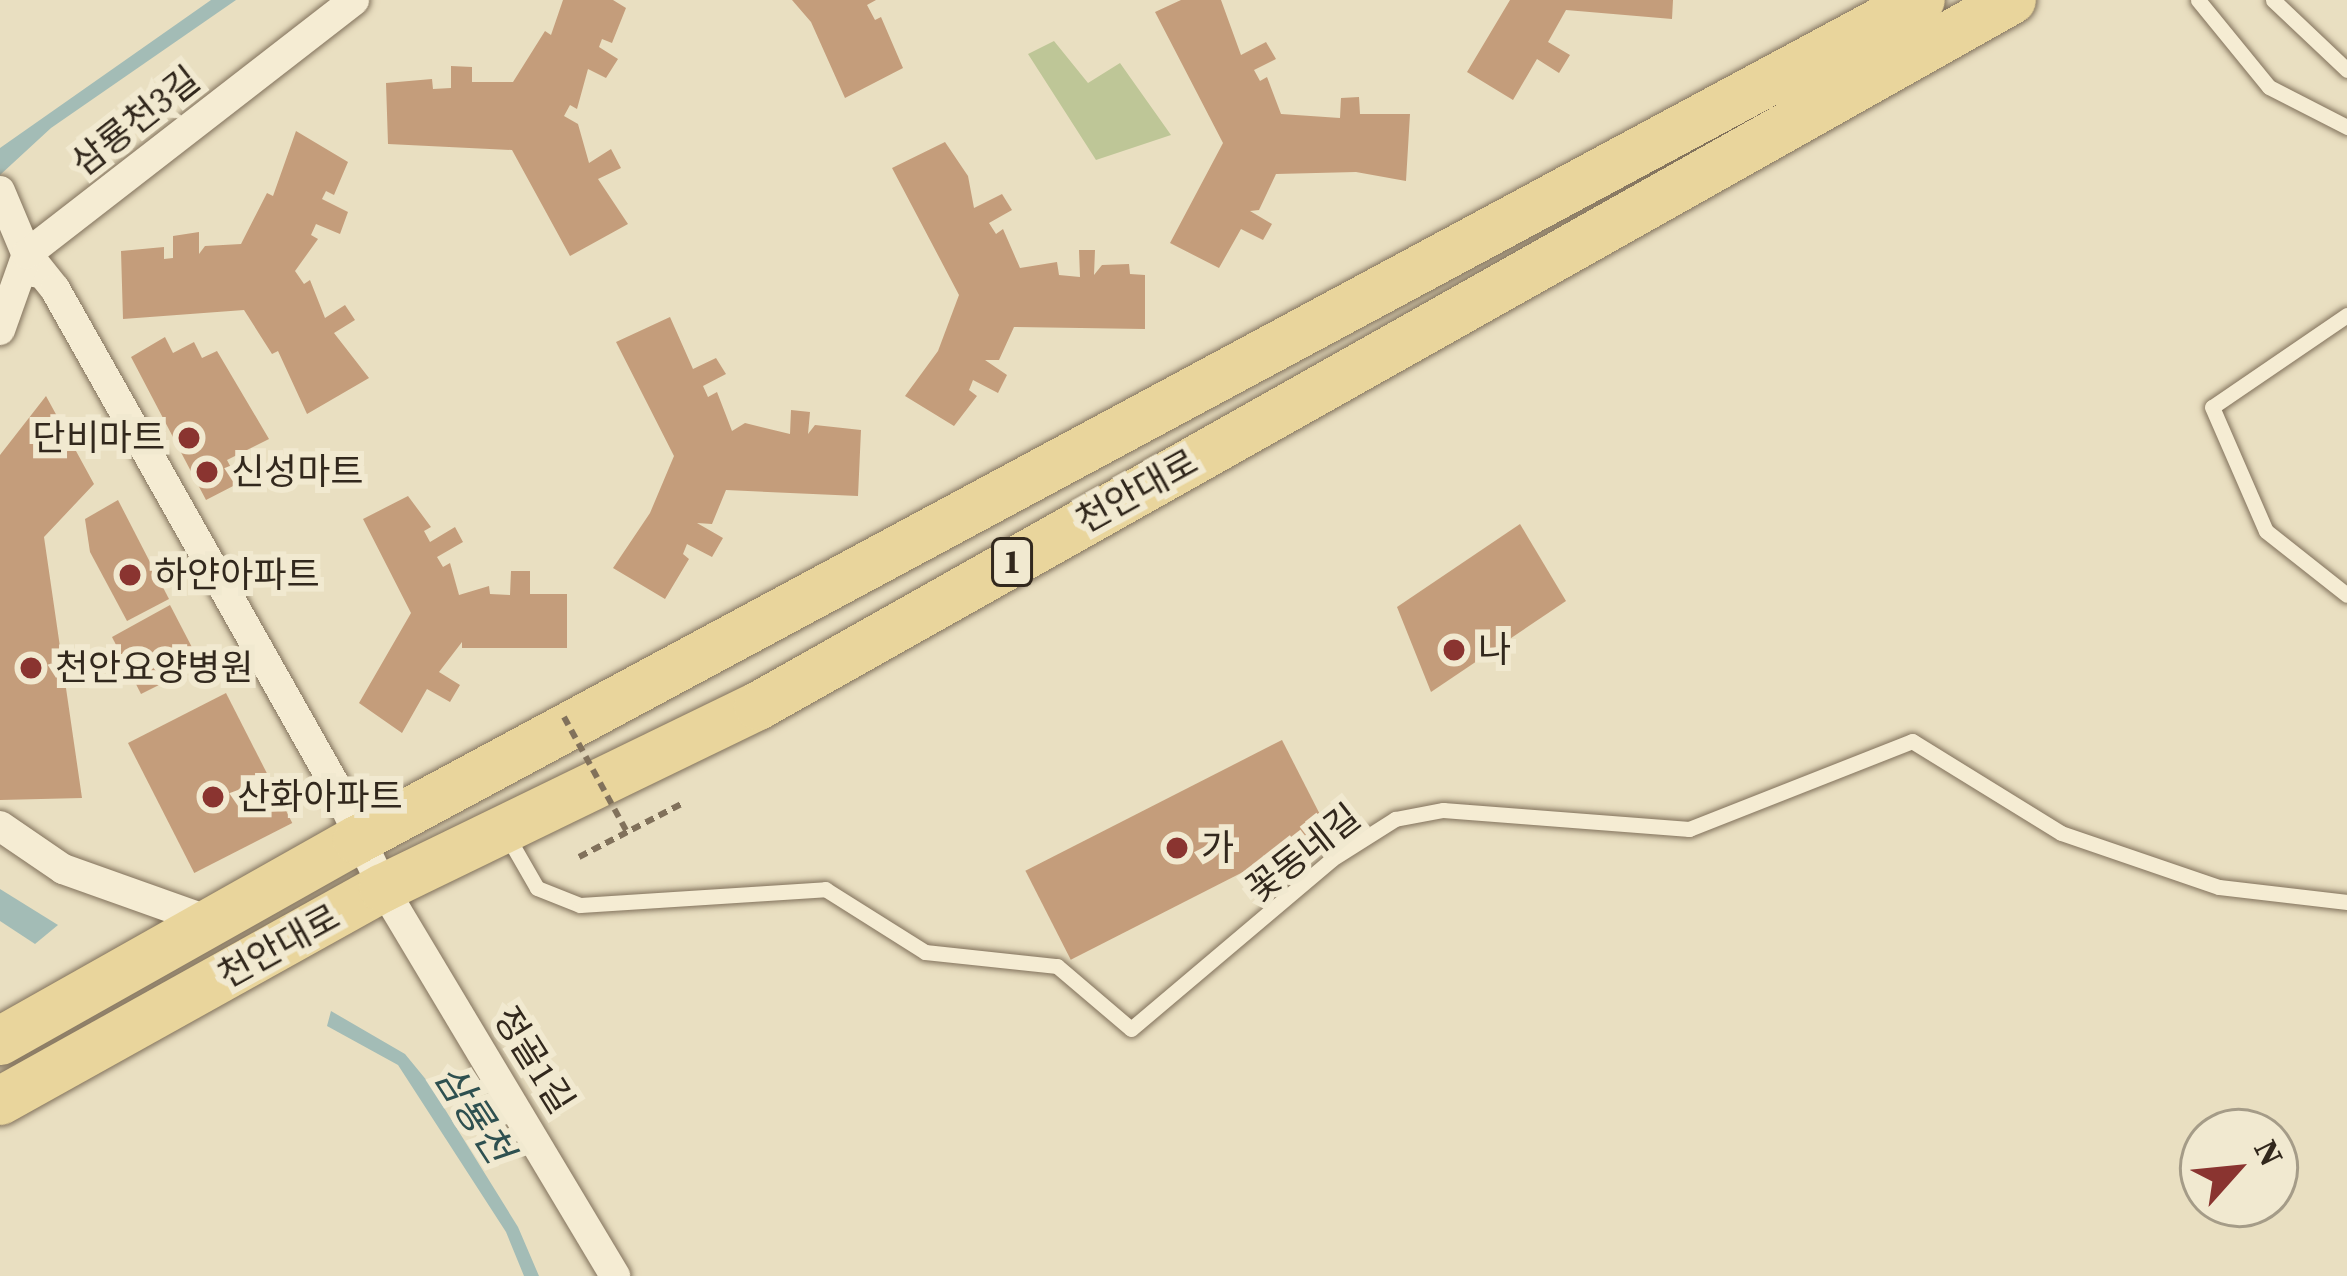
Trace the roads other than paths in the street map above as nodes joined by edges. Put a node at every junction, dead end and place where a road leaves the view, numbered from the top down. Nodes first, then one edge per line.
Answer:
1 (354, 0) edge
2 (1921, 0) edge
3 (2012, 0) edge
4 (2198, 0) edge
5 (2273, 0) edge
6 (2347, 70) edge
7 (2347, 127) edge
8 (7, 203) edge
9 (27, 254) junction
10 (2347, 315) edge
11 (0, 330) edge
12 (2347, 596) edge
13 (0, 826) edge
14 (502, 826) junction
15 (357, 840) junction
16 (383, 888) junction
17 (2347, 902) edge
18 (212, 922) junction
19 (0, 1041) edge
20 (0, 1101) edge
21 (615, 1276) edge

1 - 9 street, 삼룡천3길
2 - 15 main road, 천안대로 / 1
3 - 14 main road, 천안대로 / 1
4 - 7 lane
5 - 6 lane
8 - 9 street, 정골1길
9 - 11 street
9 - 15 street, 정골1길
10 - 12 lane
13 - 18 street
14 - 16 main road, 천안대로 / 1
14 - 17 lane, 꽃동네길
15 - 16 street, 정골1길
15 - 18 main road, 천안대로 / 1
16 - 20 main road, 천안대로 / 1
16 - 21 street, 정골1길
18 - 19 main road, 천안대로 / 1

